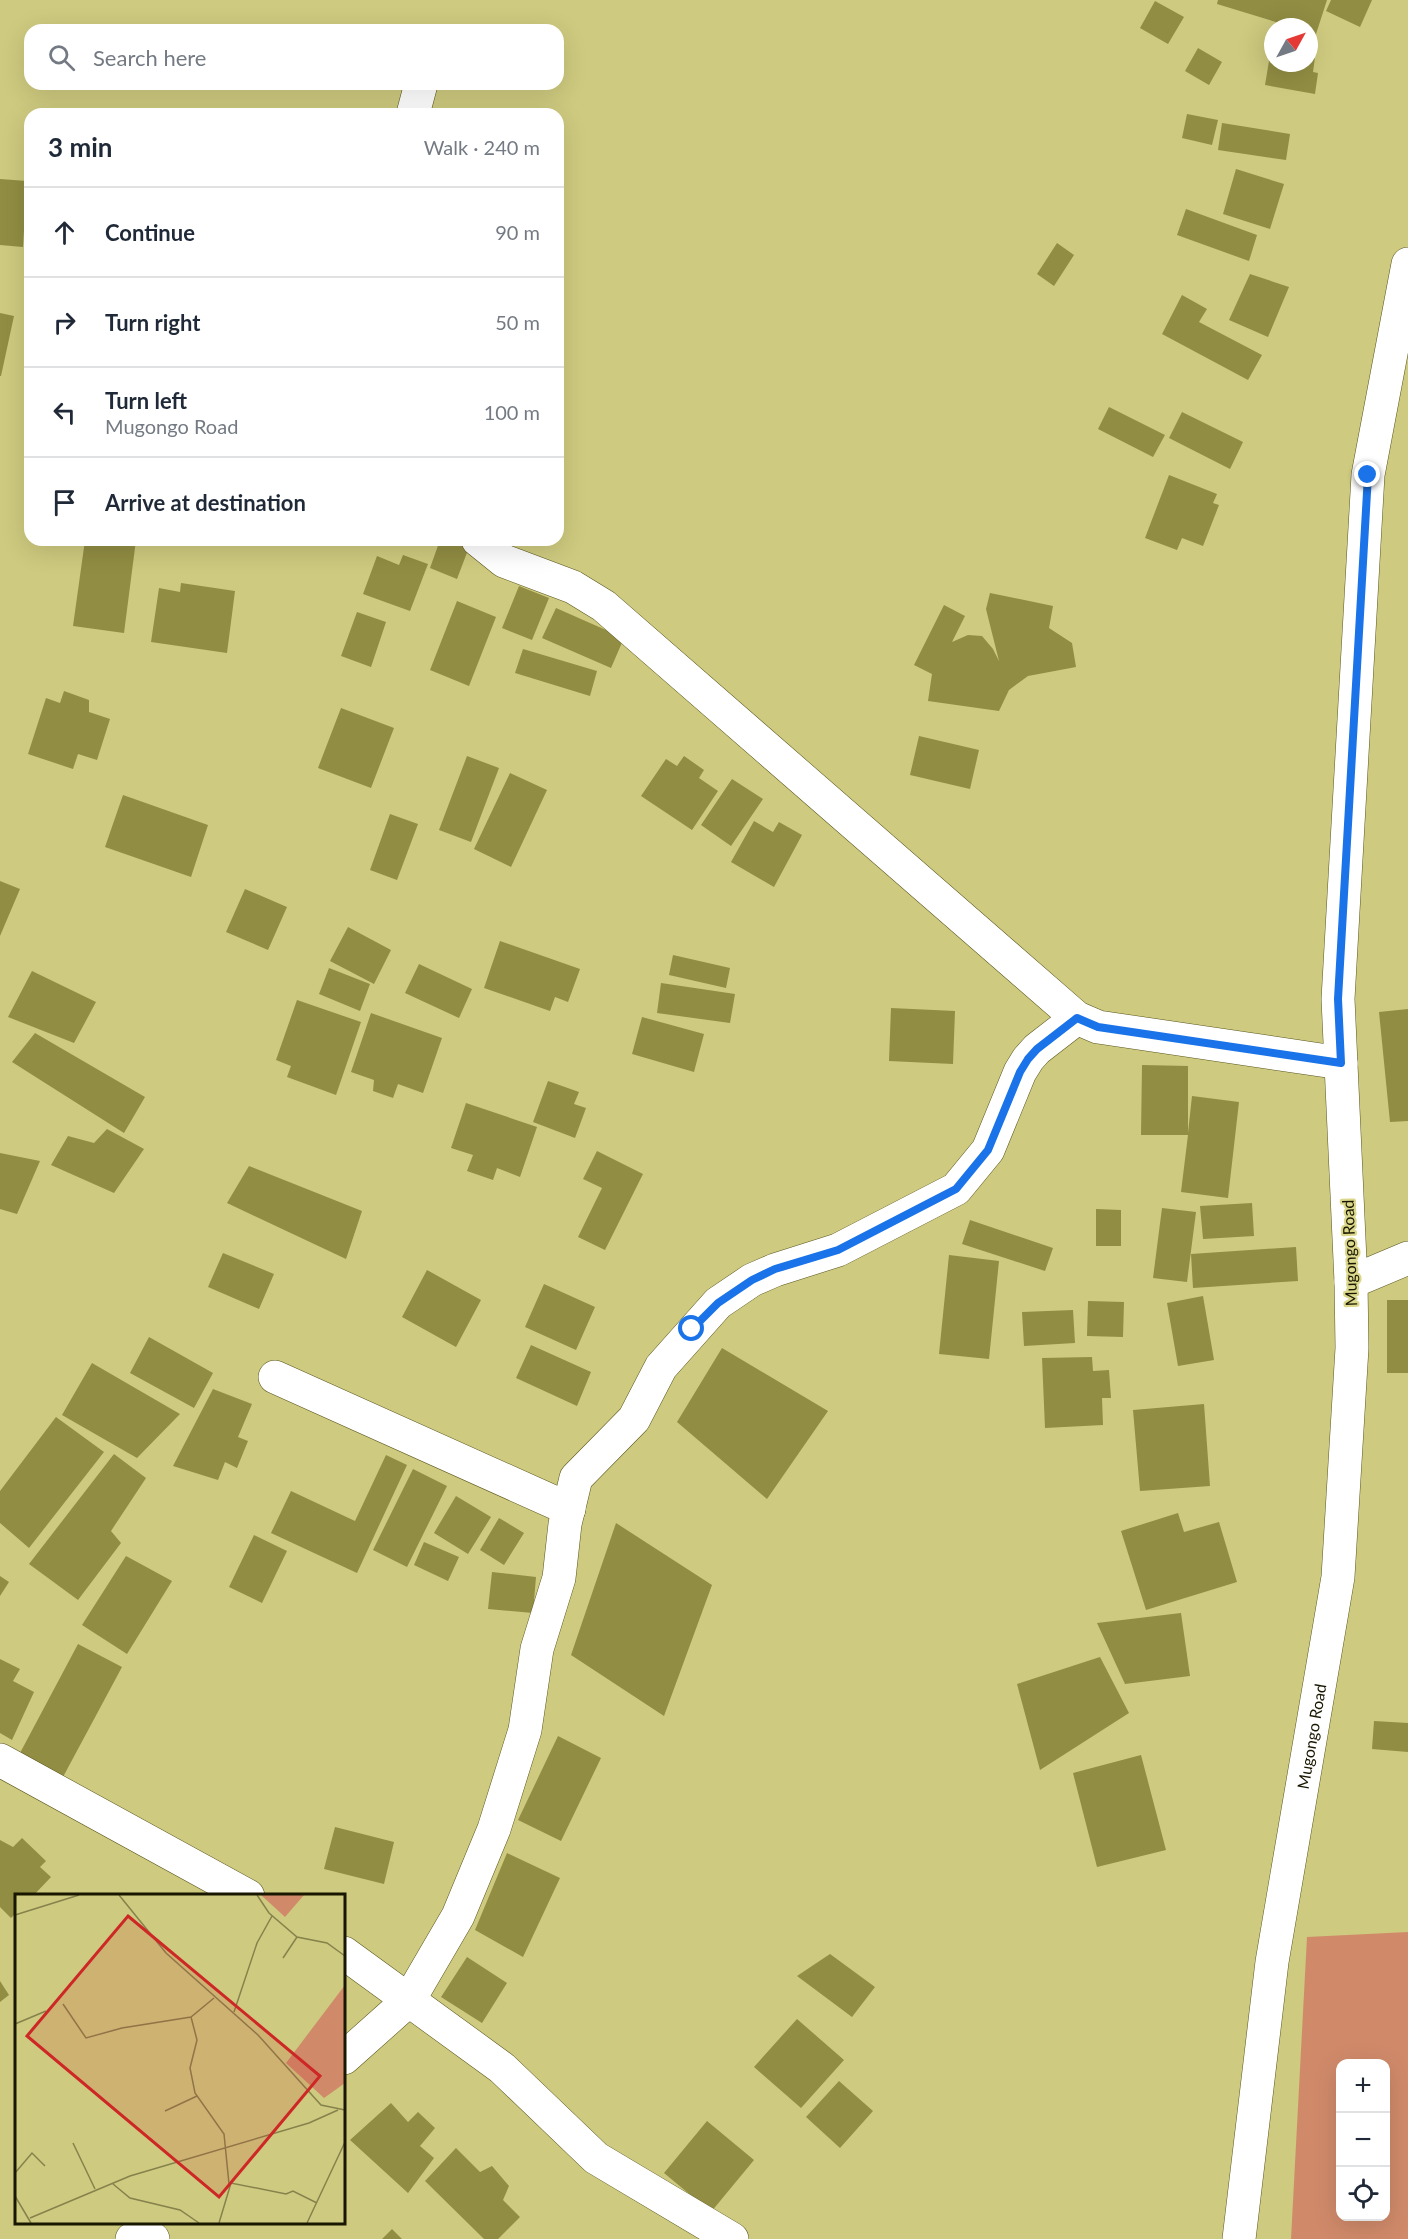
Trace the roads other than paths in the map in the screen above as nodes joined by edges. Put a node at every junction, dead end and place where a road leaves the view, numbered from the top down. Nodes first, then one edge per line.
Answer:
1 (420, 90) edge
2 (415, 108) edge
3 (1408, 264) edge
4 (485, 546) edge
5 (1077, 1018) junction
6 (1341, 1063) junction
7 (1408, 1258) edge
8 (1351, 1282) junction
9 (275, 1377) dead end
10 (569, 1509) junction
11 (0, 1760) edge
12 (244, 1894) edge
13 (345, 1954) edge
14 (409, 2000) junction
15 (345, 2057) edge
16 (732, 2239) edge
17 (1239, 2239) edge

1 - 2 street
3 - 6 street, Mugongo Road
4 - 5 street
5 - 6 street
5 - 10 street
6 - 8 street, Mugongo Road
7 - 8 street
8 - 17 street, Mugongo Road
9 - 10 street
10 - 14 street
11 - 12 street
13 - 14 street
14 - 15 street
14 - 16 street

